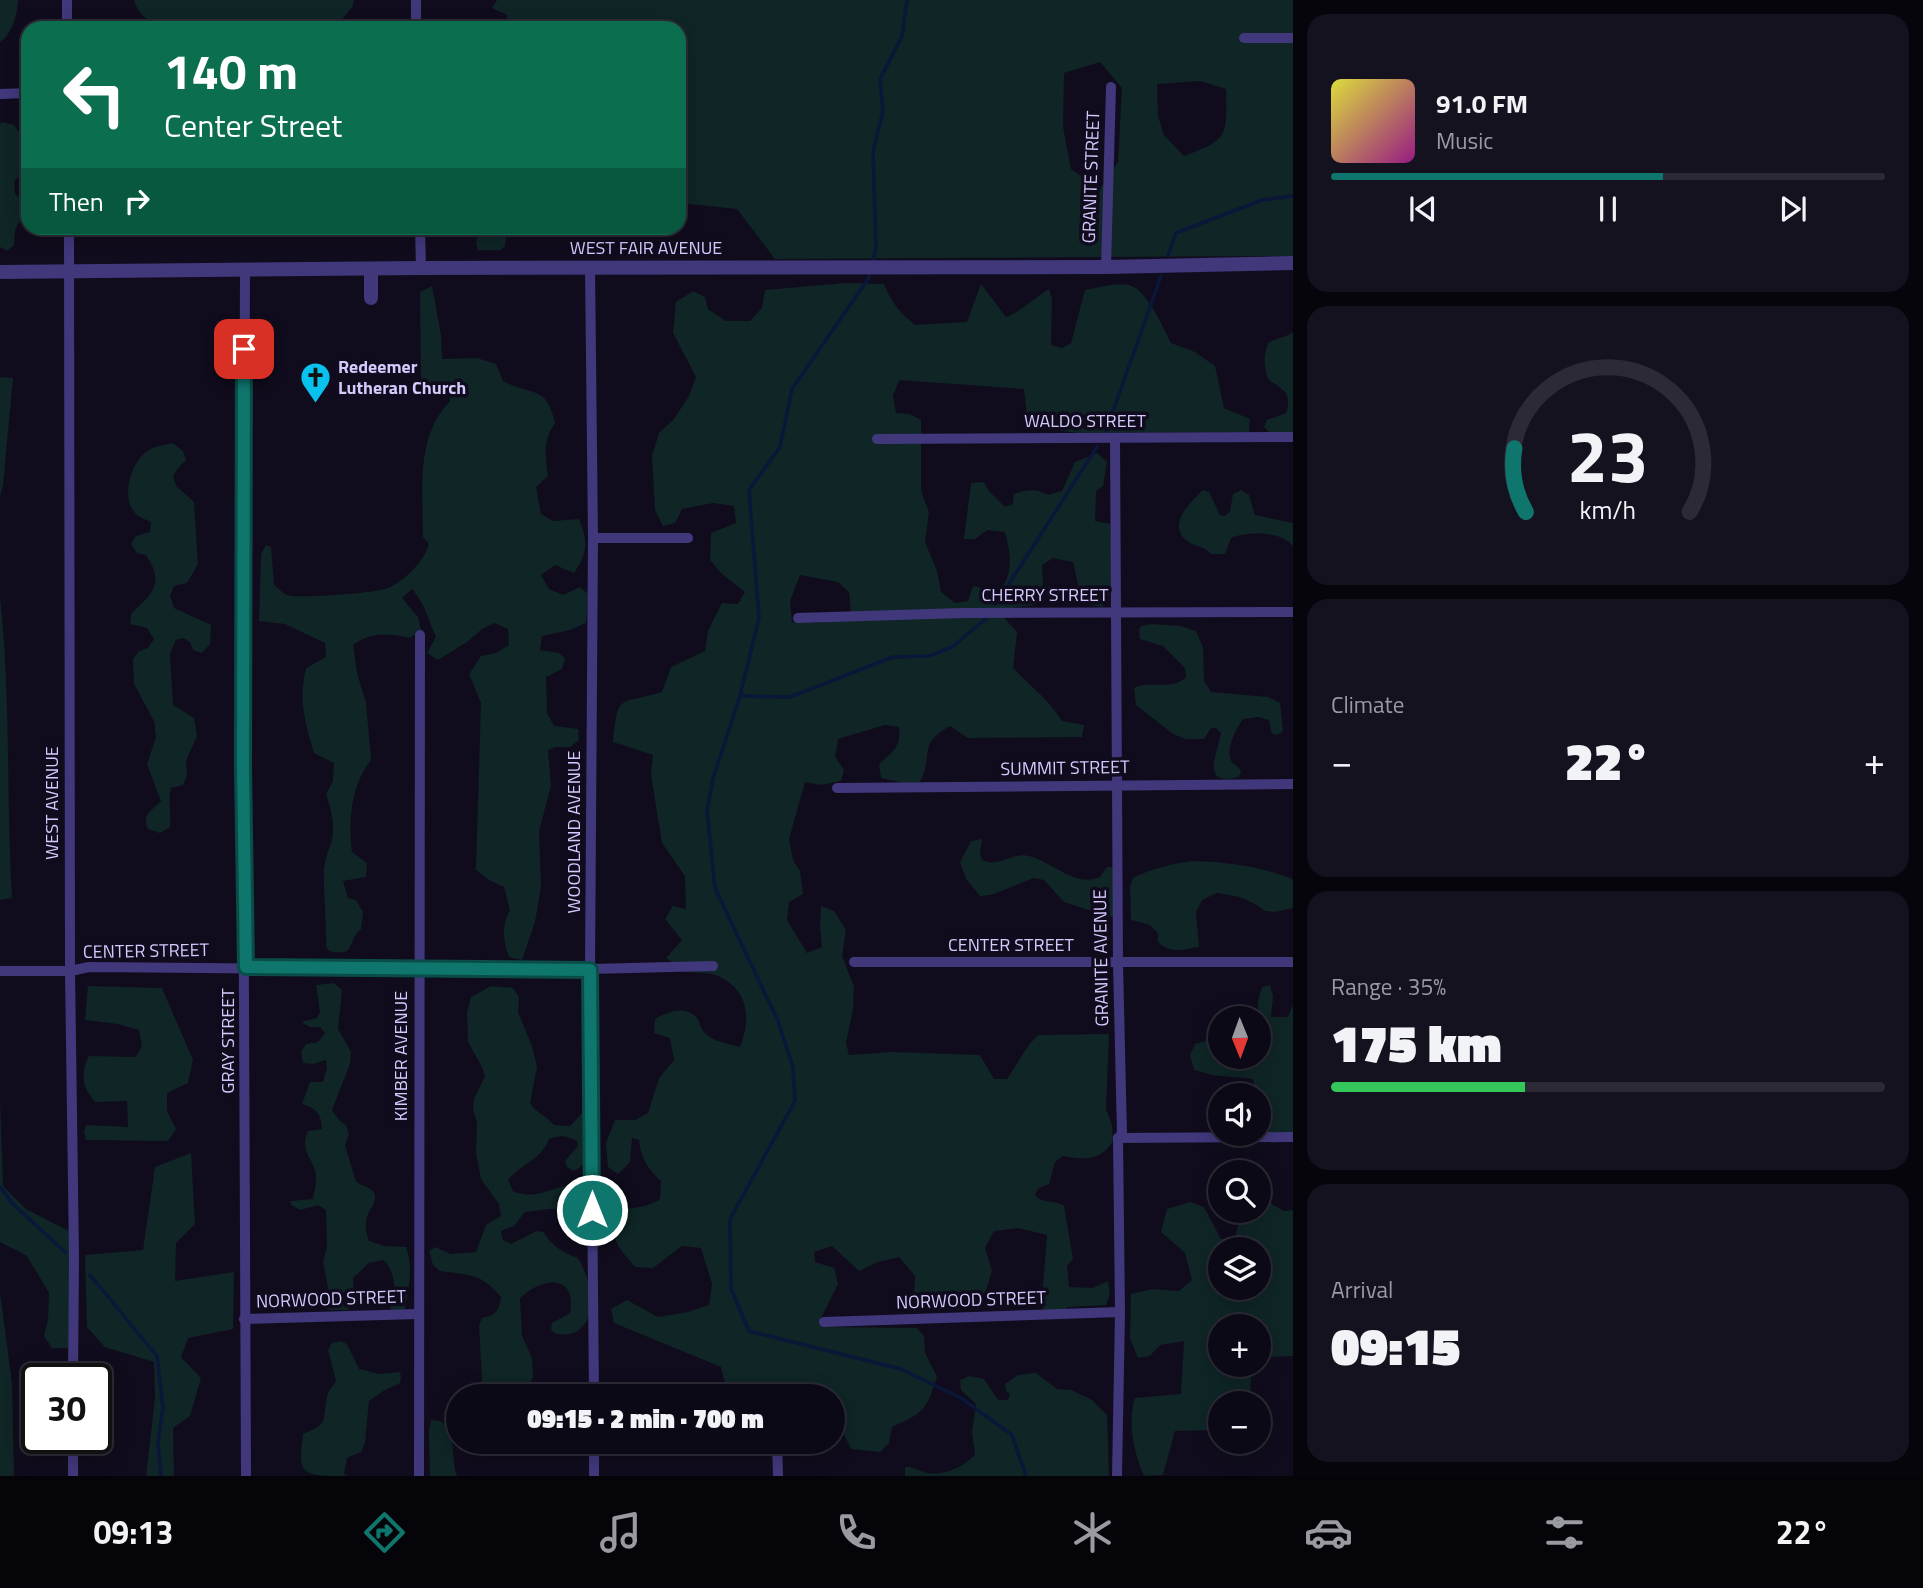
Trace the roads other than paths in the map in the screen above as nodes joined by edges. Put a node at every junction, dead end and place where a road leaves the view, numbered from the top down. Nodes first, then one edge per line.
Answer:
1 (67, 0) edge
2 (416, 0) edge
3 (67, 21) edge
4 (416, 21) edge
5 (1244, 38) dead end
6 (1293, 38) edge
7 (1111, 87) dead end
8 (21, 93) edge
9 (0, 94) edge
10 (69, 235) edge
11 (420, 235) edge
12 (1293, 263) edge
13 (1106, 267) junction
14 (421, 268) junction
15 (590, 268) junction
16 (371, 269) junction
17 (245, 270) junction
18 (0, 272) edge
19 (70, 272) junction
20 (371, 298) dead end
21 (1293, 437) edge
22 (1115, 438) junction
23 (877, 439) dead end
24 (593, 538) junction
25 (688, 538) dead end
26 (1117, 612) junction
27 (1293, 612) edge
28 (798, 618) dead end
29 (420, 635) dead end
30 (1118, 784) junction
31 (1293, 784) edge
32 (837, 788) dead end
33 (854, 962) dead end
34 (1293, 962) edge
35 (1118, 963) junction
36 (713, 966) dead end
37 (246, 967) junction
38 (418, 970) junction
39 (590, 970) junction
40 (0, 971) edge
41 (70, 971) junction
42 (1293, 1137) edge
43 (1118, 1138) junction
44 (1120, 1312) junction
45 (418, 1314) junction
46 (244, 1319) junction
47 (824, 1322) dead end
48 (73, 1363) edge
49 (594, 1384) edge
50 (73, 1454) edge
51 (594, 1454) edge
52 (777, 1454) edge
53 (74, 1476) edge
54 (246, 1476) edge
55 (419, 1476) edge
56 (594, 1476) edge
57 (778, 1476) edge
58 (1118, 1476) edge

1 - 3 street
2 - 4 street
5 - 6 street
7 - 13 street, GRANITE STREET
8 - 9 street
10 - 19 street, WEST AVENUE
11 - 14 street
12 - 13 street, WEST FAIR AVENUE
13 - 15 street, WEST FAIR AVENUE
14 - 15 street, WEST FAIR AVENUE
14 - 16 street, WEST FAIR AVENUE
15 - 24 street, WOODLAND AVENUE
16 - 17 street, WEST FAIR AVENUE
16 - 20 street
17 - 19 street, WEST FAIR AVENUE
17 - 37 street, GRAY STREET
18 - 19 street, WEST FAIR AVENUE
19 - 41 street, WEST AVENUE
21 - 22 street, WALDO STREET
22 - 23 street, WALDO STREET
22 - 26 street, GRANITE AVENUE
24 - 25 street
24 - 39 street, WOODLAND AVENUE
26 - 27 street, CHERRY STREET
26 - 28 street, CHERRY STREET
26 - 30 street, GRANITE AVENUE
29 - 38 street, KIMBER AVENUE
30 - 31 street, SUMMIT STREET
30 - 32 street, SUMMIT STREET
30 - 35 street, GRANITE AVENUE
33 - 35 street, CENTER STREET
34 - 35 street, CENTER STREET
35 - 43 street, GRANITE AVENUE
36 - 39 street, CENTER STREET
37 - 38 street, CENTER STREET
37 - 41 street, CENTER STREET
37 - 46 street, GRAY STREET
38 - 39 street, CENTER STREET
38 - 45 street, KIMBER AVENUE
39 - 49 street, WOODLAND AVENUE
40 - 41 street, CENTER STREET
41 - 48 street, WEST AVENUE
42 - 43 street
43 - 44 street, GRANITE AVENUE
44 - 47 street, NORWOOD STREET
44 - 58 street, GRANITE AVENUE
45 - 46 street, NORWOOD STREET
45 - 55 street, KIMBER AVENUE
46 - 54 street, GRAY STREET
50 - 53 street
51 - 56 street
52 - 57 street

